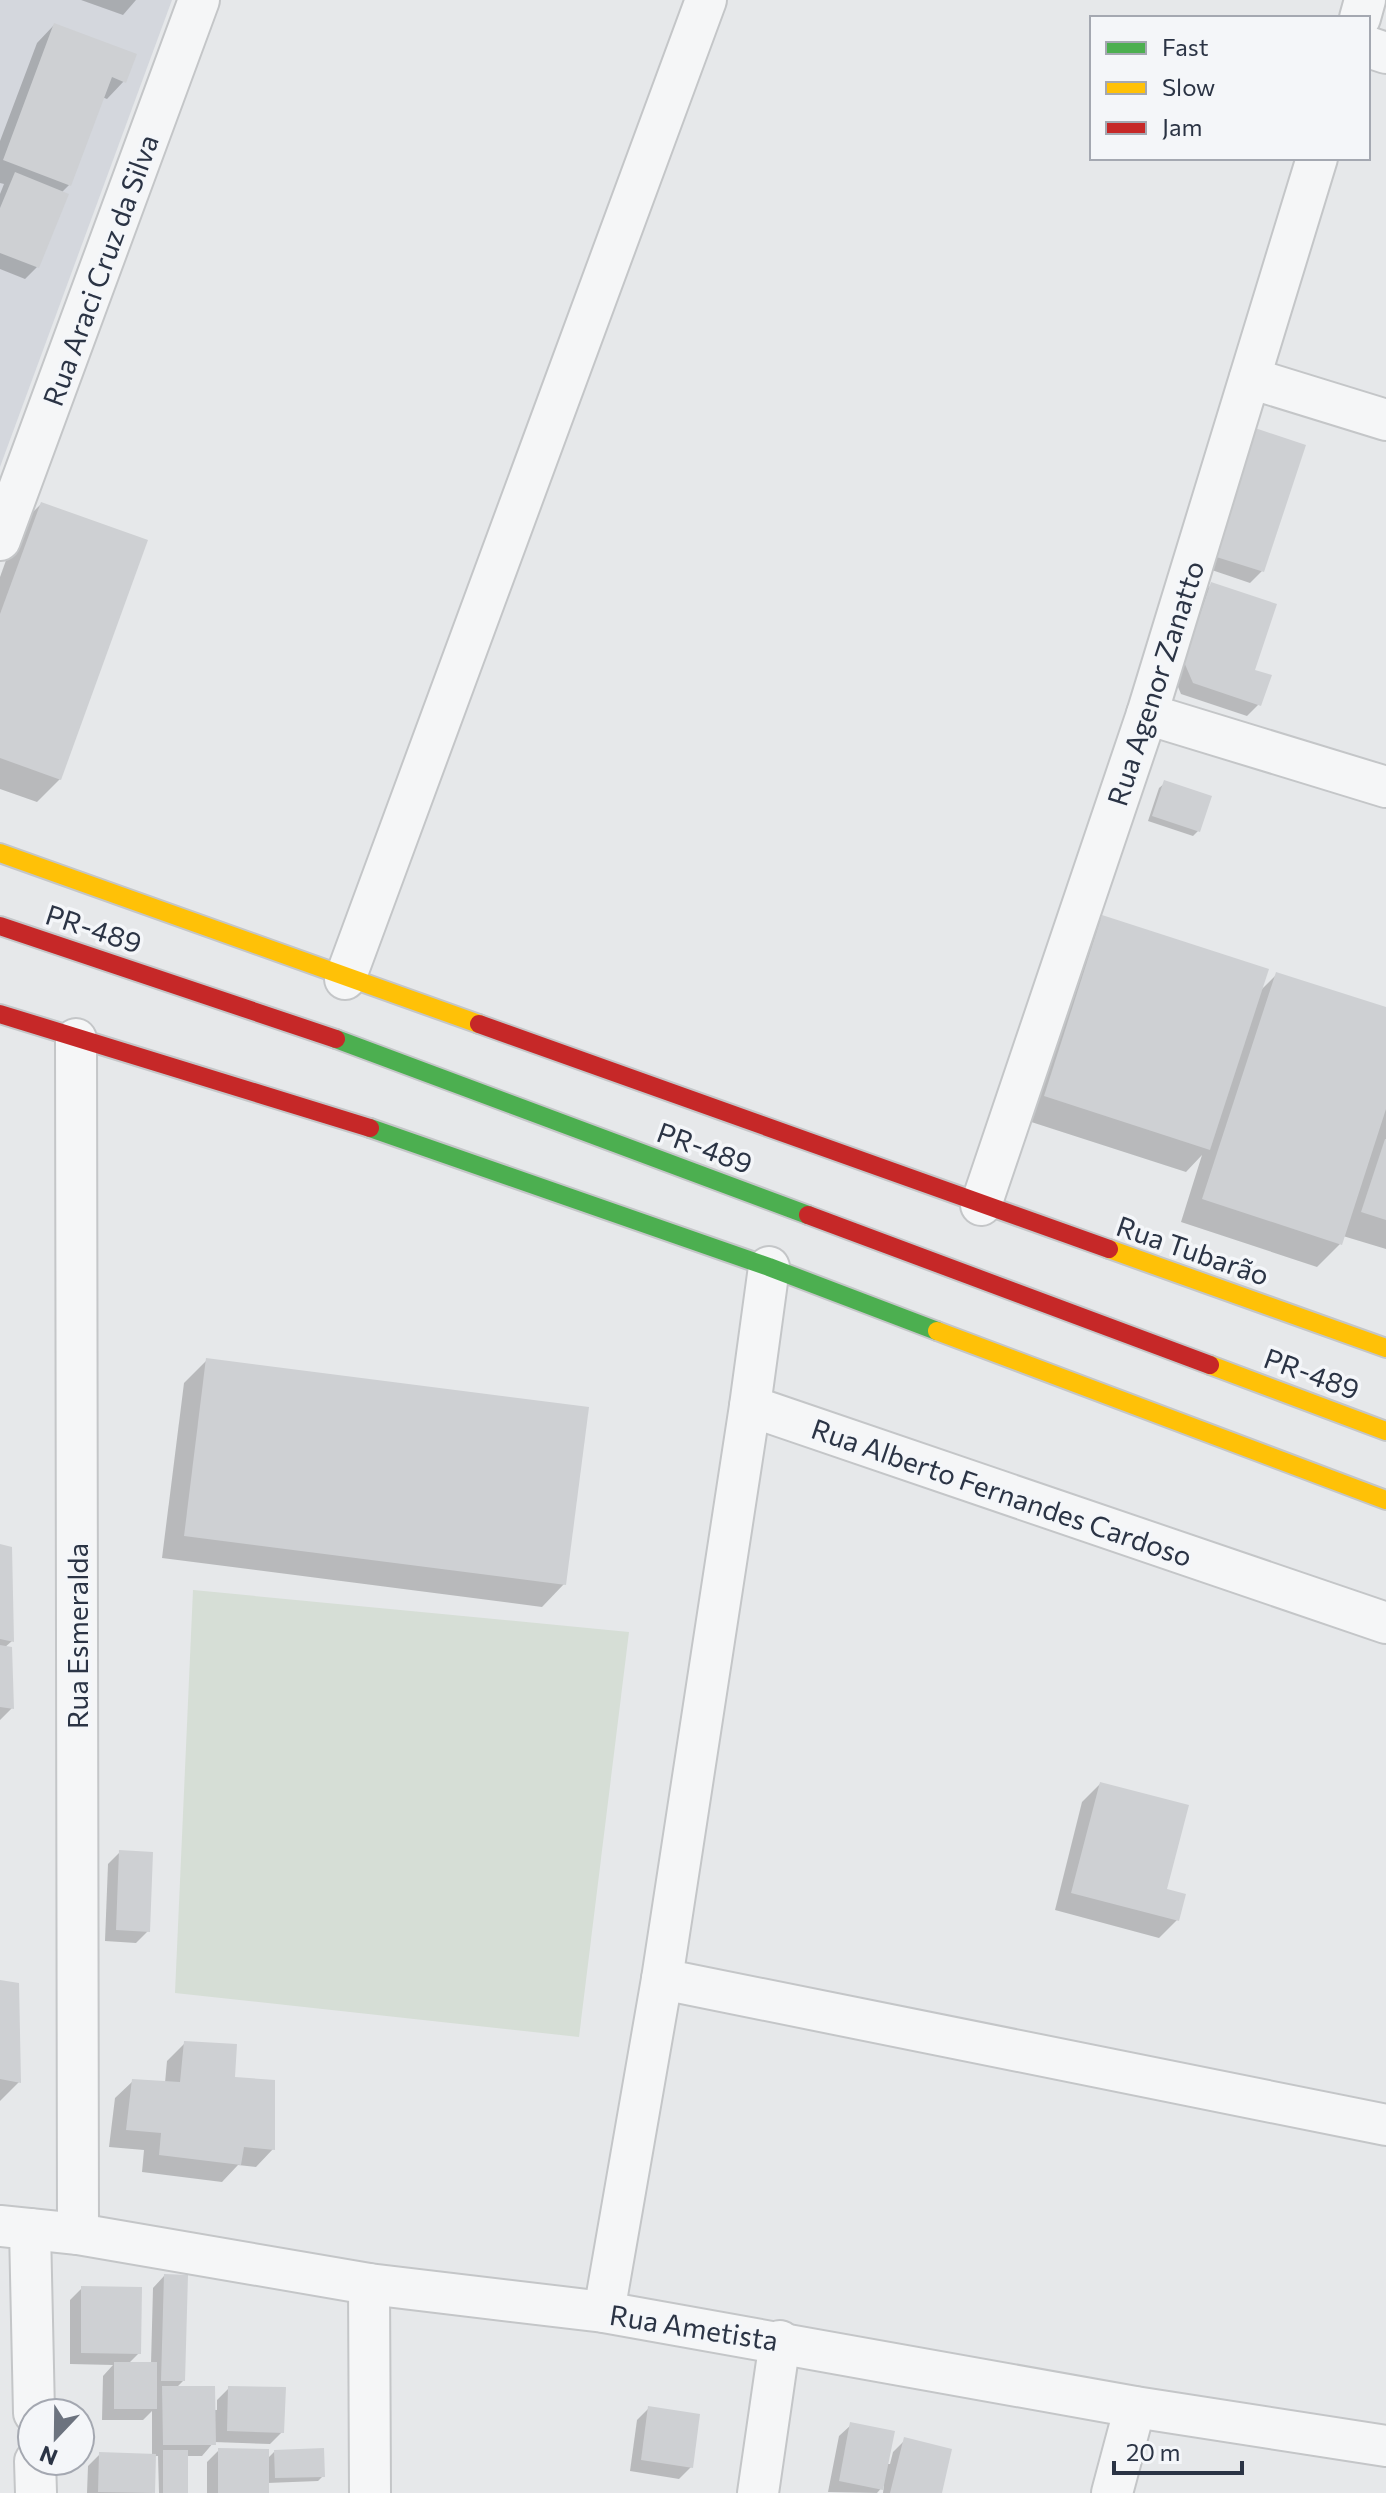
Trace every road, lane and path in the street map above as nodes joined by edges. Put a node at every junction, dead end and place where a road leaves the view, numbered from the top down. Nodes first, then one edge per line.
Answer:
1 (199, 0) edge
2 (706, 0) edge
3 (1316, 160) edge
4 (1250, 378) junction
5 (1386, 420) edge
6 (0, 540) edge
7 (1147, 714) junction
8 (1386, 787) edge
9 (0, 853) edge
10 (0, 926) edge
11 (345, 979) junction
12 (0, 1014) edge
13 (76, 1039) junction
14 (981, 1205) junction
15 (769, 1267) junction
16 (1386, 1348) edge
17 (750, 1406) junction
18 (1386, 1431) edge
19 (1386, 1500) edge
20 (1386, 1623) edge
21 (662, 1979) junction
22 (1386, 2125) edge
23 (15, 2228) edge
24 (78, 2234) junction
25 (369, 2284) junction
26 (604, 2312) junction
27 (780, 2341) junction
28 (32, 2397) edge
29 (1135, 2407) junction
30 (1386, 2446) edge
31 (370, 2493) edge
32 (758, 2493) edge
33 (1112, 2493) edge

1 - 6 street, Rua Araci Cruz da Silva
2 - 11 street
3 - 4 street, Rua Agenor Zanatto
4 - 5 street
4 - 7 street, Rua Agenor Zanatto
7 - 8 street
7 - 14 street, Rua Agenor Zanatto
9 - 11 main road, Rua Tubarão
10 - 18 main road, PR-489 / PR-489
11 - 14 main road, Rua Tubarão
12 - 13 main road
13 - 15 main road
13 - 24 street, Rua Esmeralda
14 - 16 main road, Rua Tubarão
15 - 17 street
15 - 19 main road
17 - 20 street, Rua Alberto Fernandes Cardoso
17 - 21 street
21 - 22 street
21 - 26 street
23 - 24 street, Rua Ametista
23 - 28 street
24 - 25 street, Rua Ametista
25 - 26 street, Rua Ametista
25 - 31 street
26 - 27 street, Rua Ametista
27 - 29 street, Rua Ametista
27 - 32 street
29 - 30 street, Rua Ametista
29 - 33 street

